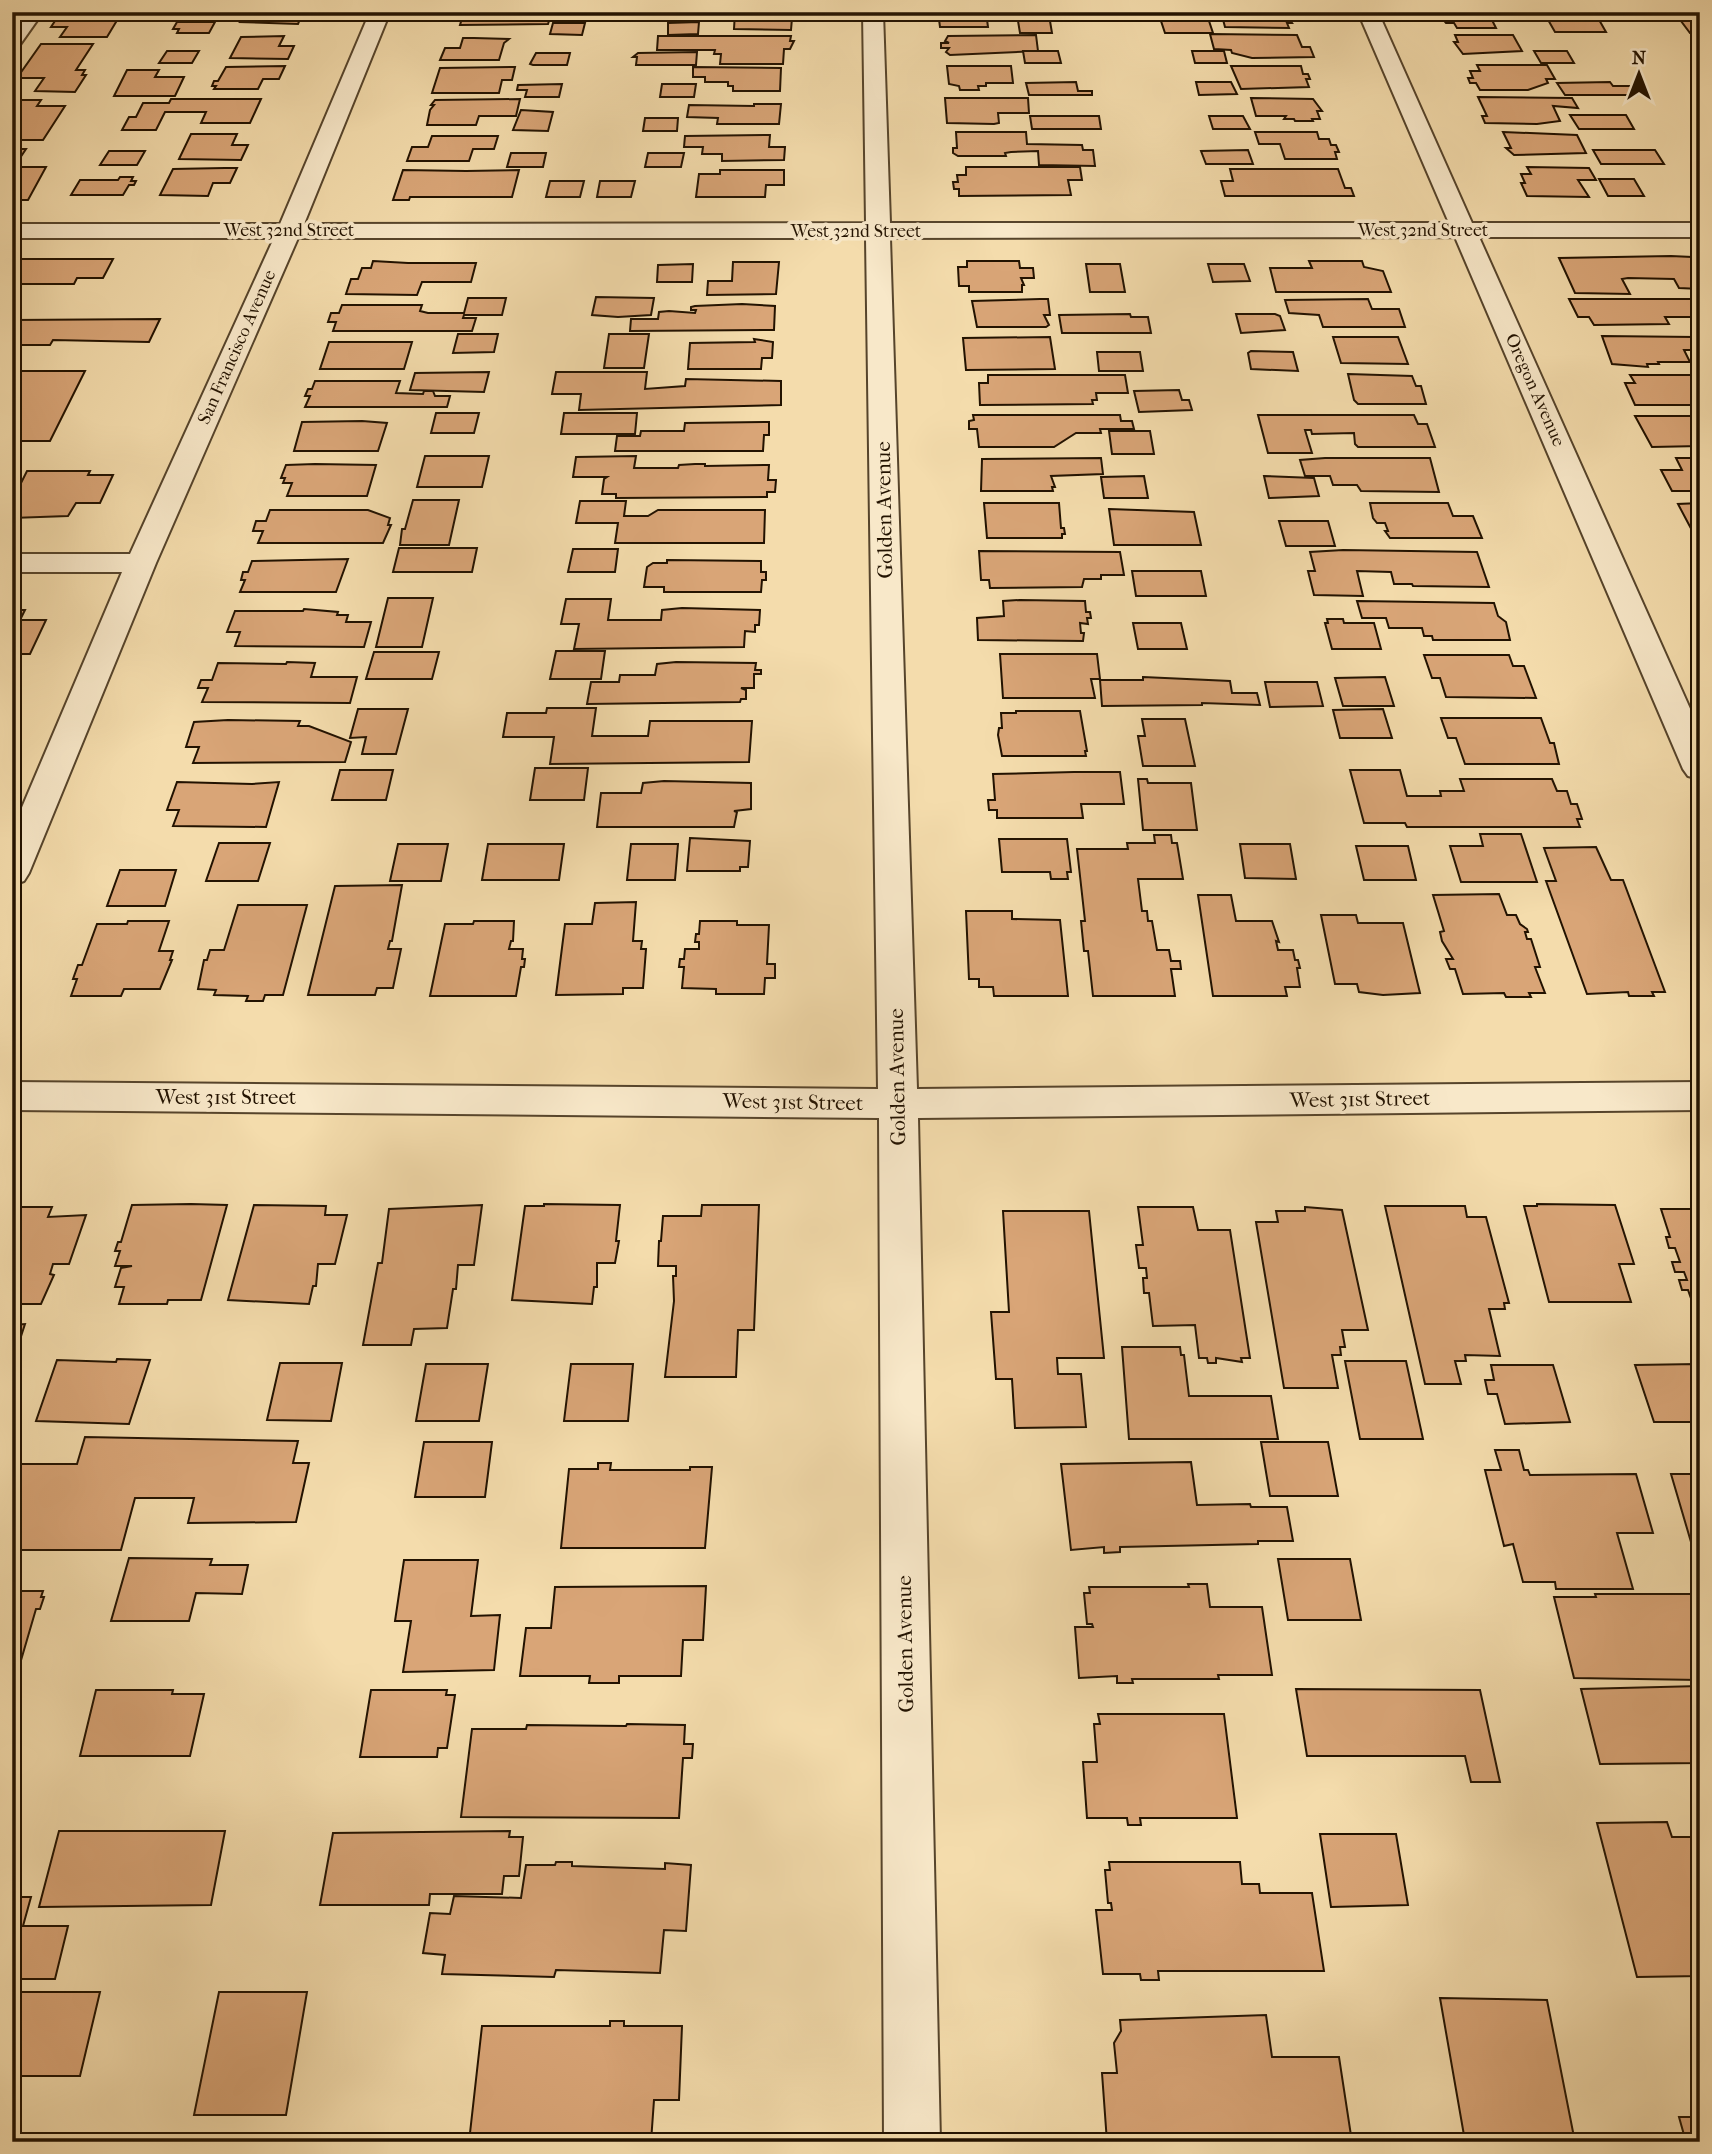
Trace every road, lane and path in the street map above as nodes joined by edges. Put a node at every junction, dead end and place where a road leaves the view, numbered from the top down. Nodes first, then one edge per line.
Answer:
1 (33, 12) edge
2 (380, 12) edge
3 (873, 12) edge
4 (1368, 12) edge
5 (12, 42) edge
6 (289, 230) junction
7 (1465, 230) junction
8 (1700, 230) edge
9 (12, 231) edge
10 (878, 231) junction
11 (12, 563) edge
12 (141, 563) junction
13 (1700, 769) edge
14 (16, 855) edge
15 (12, 1096) edge
16 (1700, 1096) edge
17 (898, 1104) junction
18 (912, 2142) edge

1 - 5 street
2 - 6 street, San Francisco Avenue
3 - 10 street, Golden Avenue
4 - 7 street, Oregon Avenue
6 - 9 street, West 32nd Street
6 - 10 street, West 32nd Street
6 - 12 street, San Francisco Avenue
7 - 8 street, West 32nd Street
7 - 10 street, West 32nd Street
7 - 13 street, Oregon Avenue
10 - 17 street, Golden Avenue
11 - 12 street
12 - 14 street, San Francisco Avenue
15 - 17 street, West 31st Street
16 - 17 street, West 31st Street
17 - 18 street, Golden Avenue

